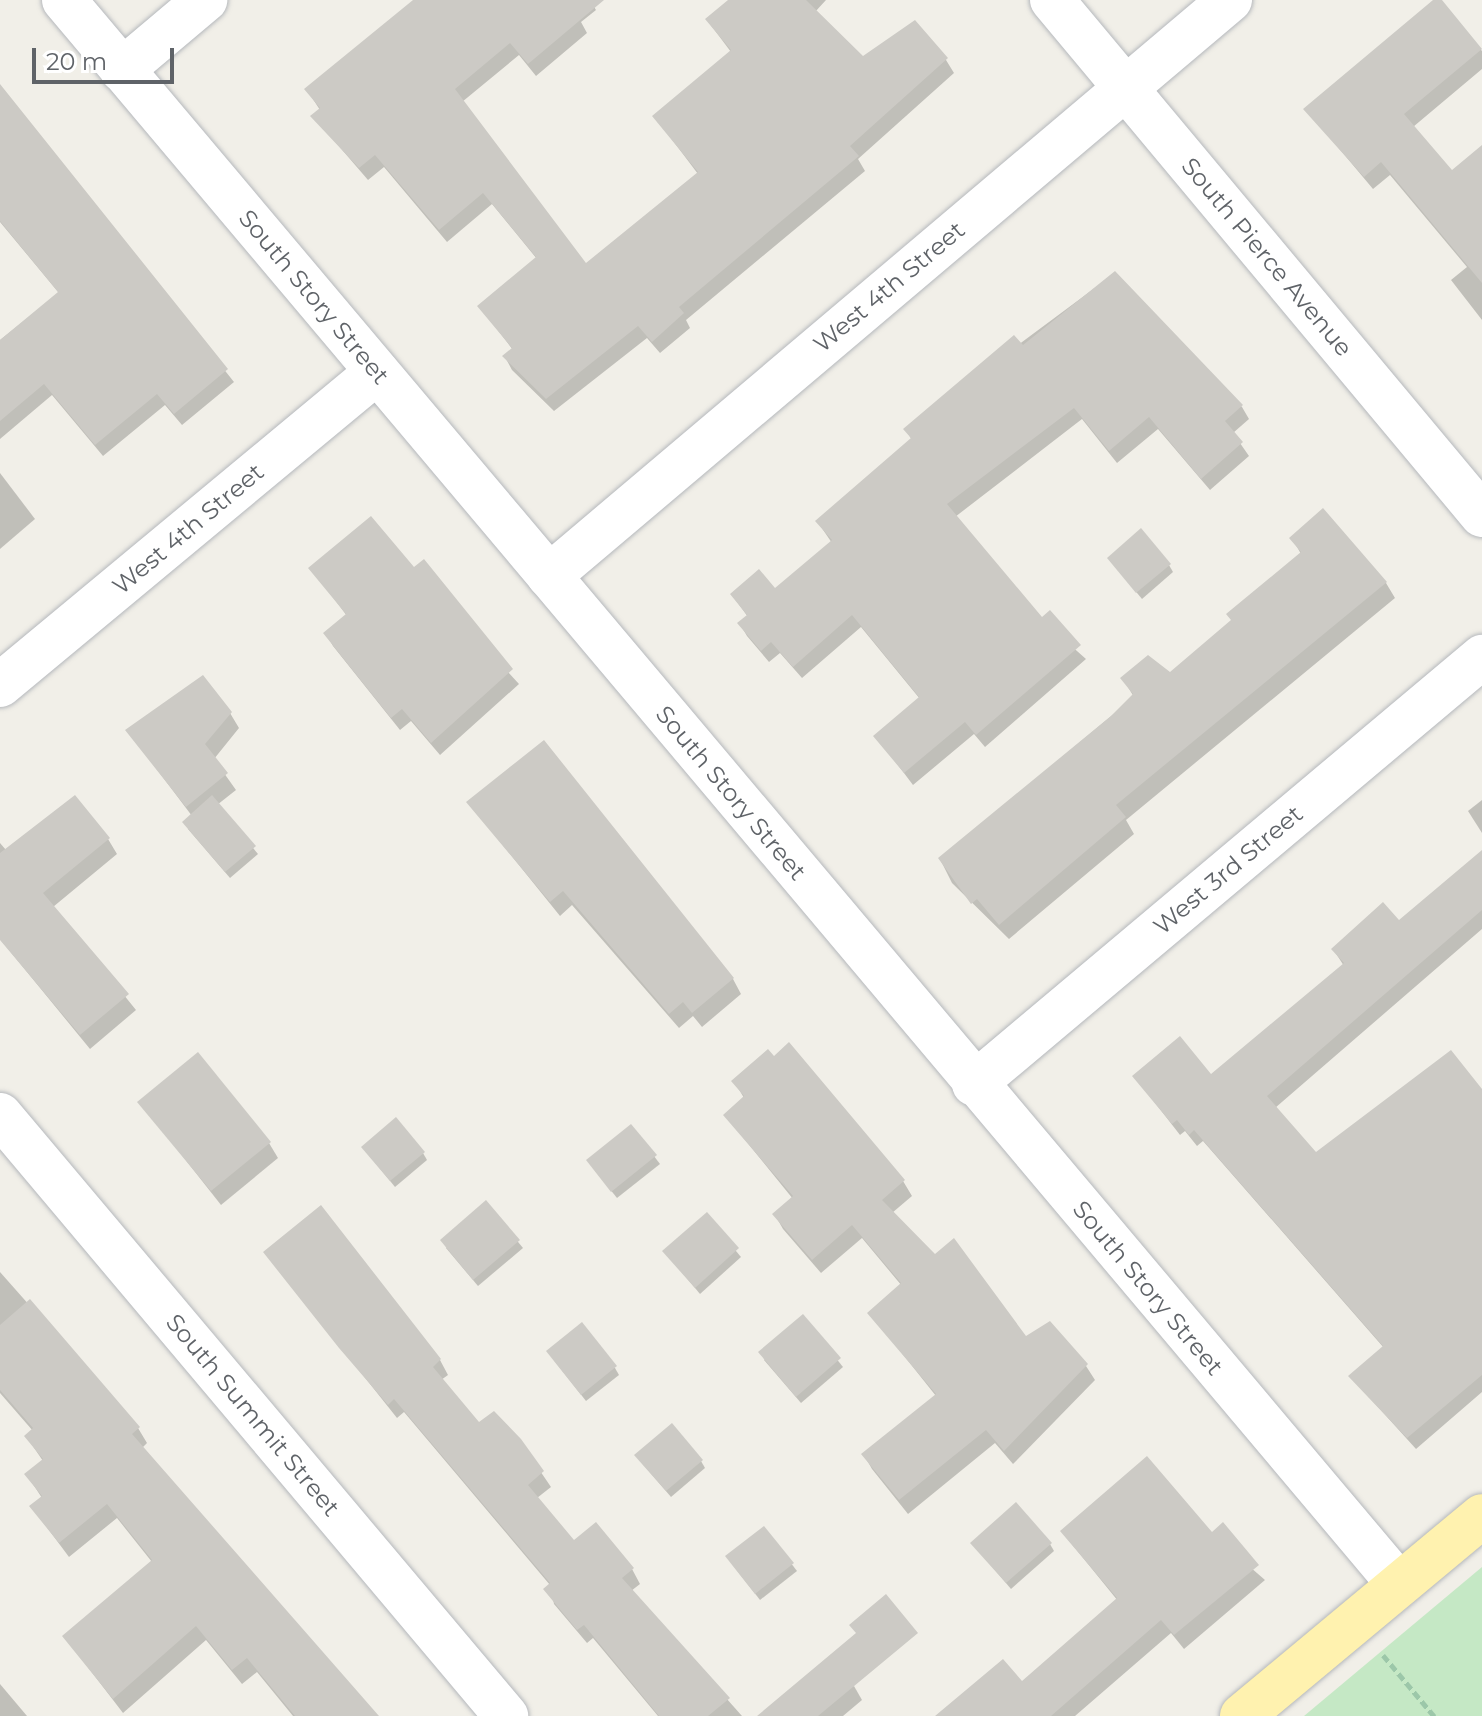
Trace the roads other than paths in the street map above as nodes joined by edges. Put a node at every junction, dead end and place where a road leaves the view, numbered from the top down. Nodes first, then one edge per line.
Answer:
1 (64, 0) edge
2 (205, 0) edge
3 (1052, 0) edge
4 (1230, 0) edge
5 (122, 70) junction
6 (1125, 88) junction
7 (377, 372) junction
8 (1482, 515) edge
9 (549, 576) junction
10 (1482, 657) edge
11 (0, 685) edge
12 (974, 1084) junction
13 (0, 1115) edge
14 (1482, 1516) edge
15 (1399, 1584) junction
16 (506, 1716) edge
17 (1242, 1716) edge

1 - 5 street, South Story Street
2 - 5 street
3 - 6 street, South Pierce Avenue
4 - 6 street, West 4th Street
5 - 7 street, South Story Street
6 - 8 street, South Pierce Avenue
6 - 9 street, West 4th Street
7 - 9 street, South Story Street
7 - 11 street, West 4th Street
9 - 12 street, South Story Street
10 - 12 street, West 3rd Street
12 - 15 street, South Story Street
13 - 16 street, South Summit Street
14 - 15 main road
15 - 17 main road

